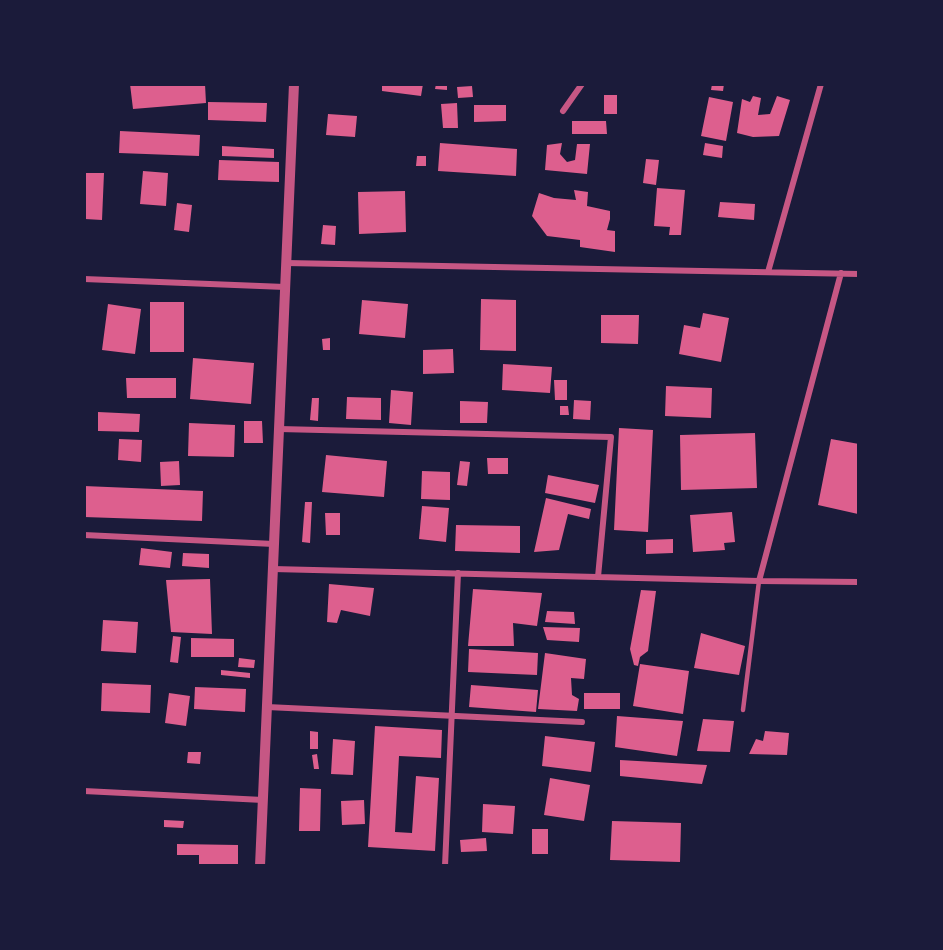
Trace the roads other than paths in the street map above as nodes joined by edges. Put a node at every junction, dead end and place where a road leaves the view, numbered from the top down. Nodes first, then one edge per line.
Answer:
1 (294, 84) edge
2 (582, 84) edge
3 (821, 84) edge
4 (563, 111) dead end
5 (286, 263) junction
6 (768, 272) junction
7 (841, 273) junction
8 (859, 274) edge
9 (84, 279) edge
10 (285, 287) junction
11 (279, 429) junction
12 (84, 534) edge
13 (274, 544) junction
14 (273, 569) junction
15 (458, 573) junction
16 (598, 577) junction
17 (759, 581) junction
18 (859, 582) edge
19 (267, 707) junction
20 (743, 710) dead end
21 (451, 716) junction
22 (582, 722) dead end
23 (84, 791) edge
24 (263, 800) junction
25 (260, 866) edge
26 (445, 866) edge

1 - 5 street
2 - 4 street
3 - 6 street
5 - 6 street
5 - 10 street
6 - 7 street
7 - 8 street
7 - 17 street
9 - 10 street
10 - 11 street
11 - 13 street
11 - 16 street
12 - 13 street
13 - 14 street
14 - 15 street
14 - 19 street
15 - 16 street
15 - 21 street
16 - 17 street
17 - 18 street
17 - 20 lane
19 - 21 street
19 - 24 street
21 - 22 street
21 - 26 street
23 - 24 street
24 - 25 street

